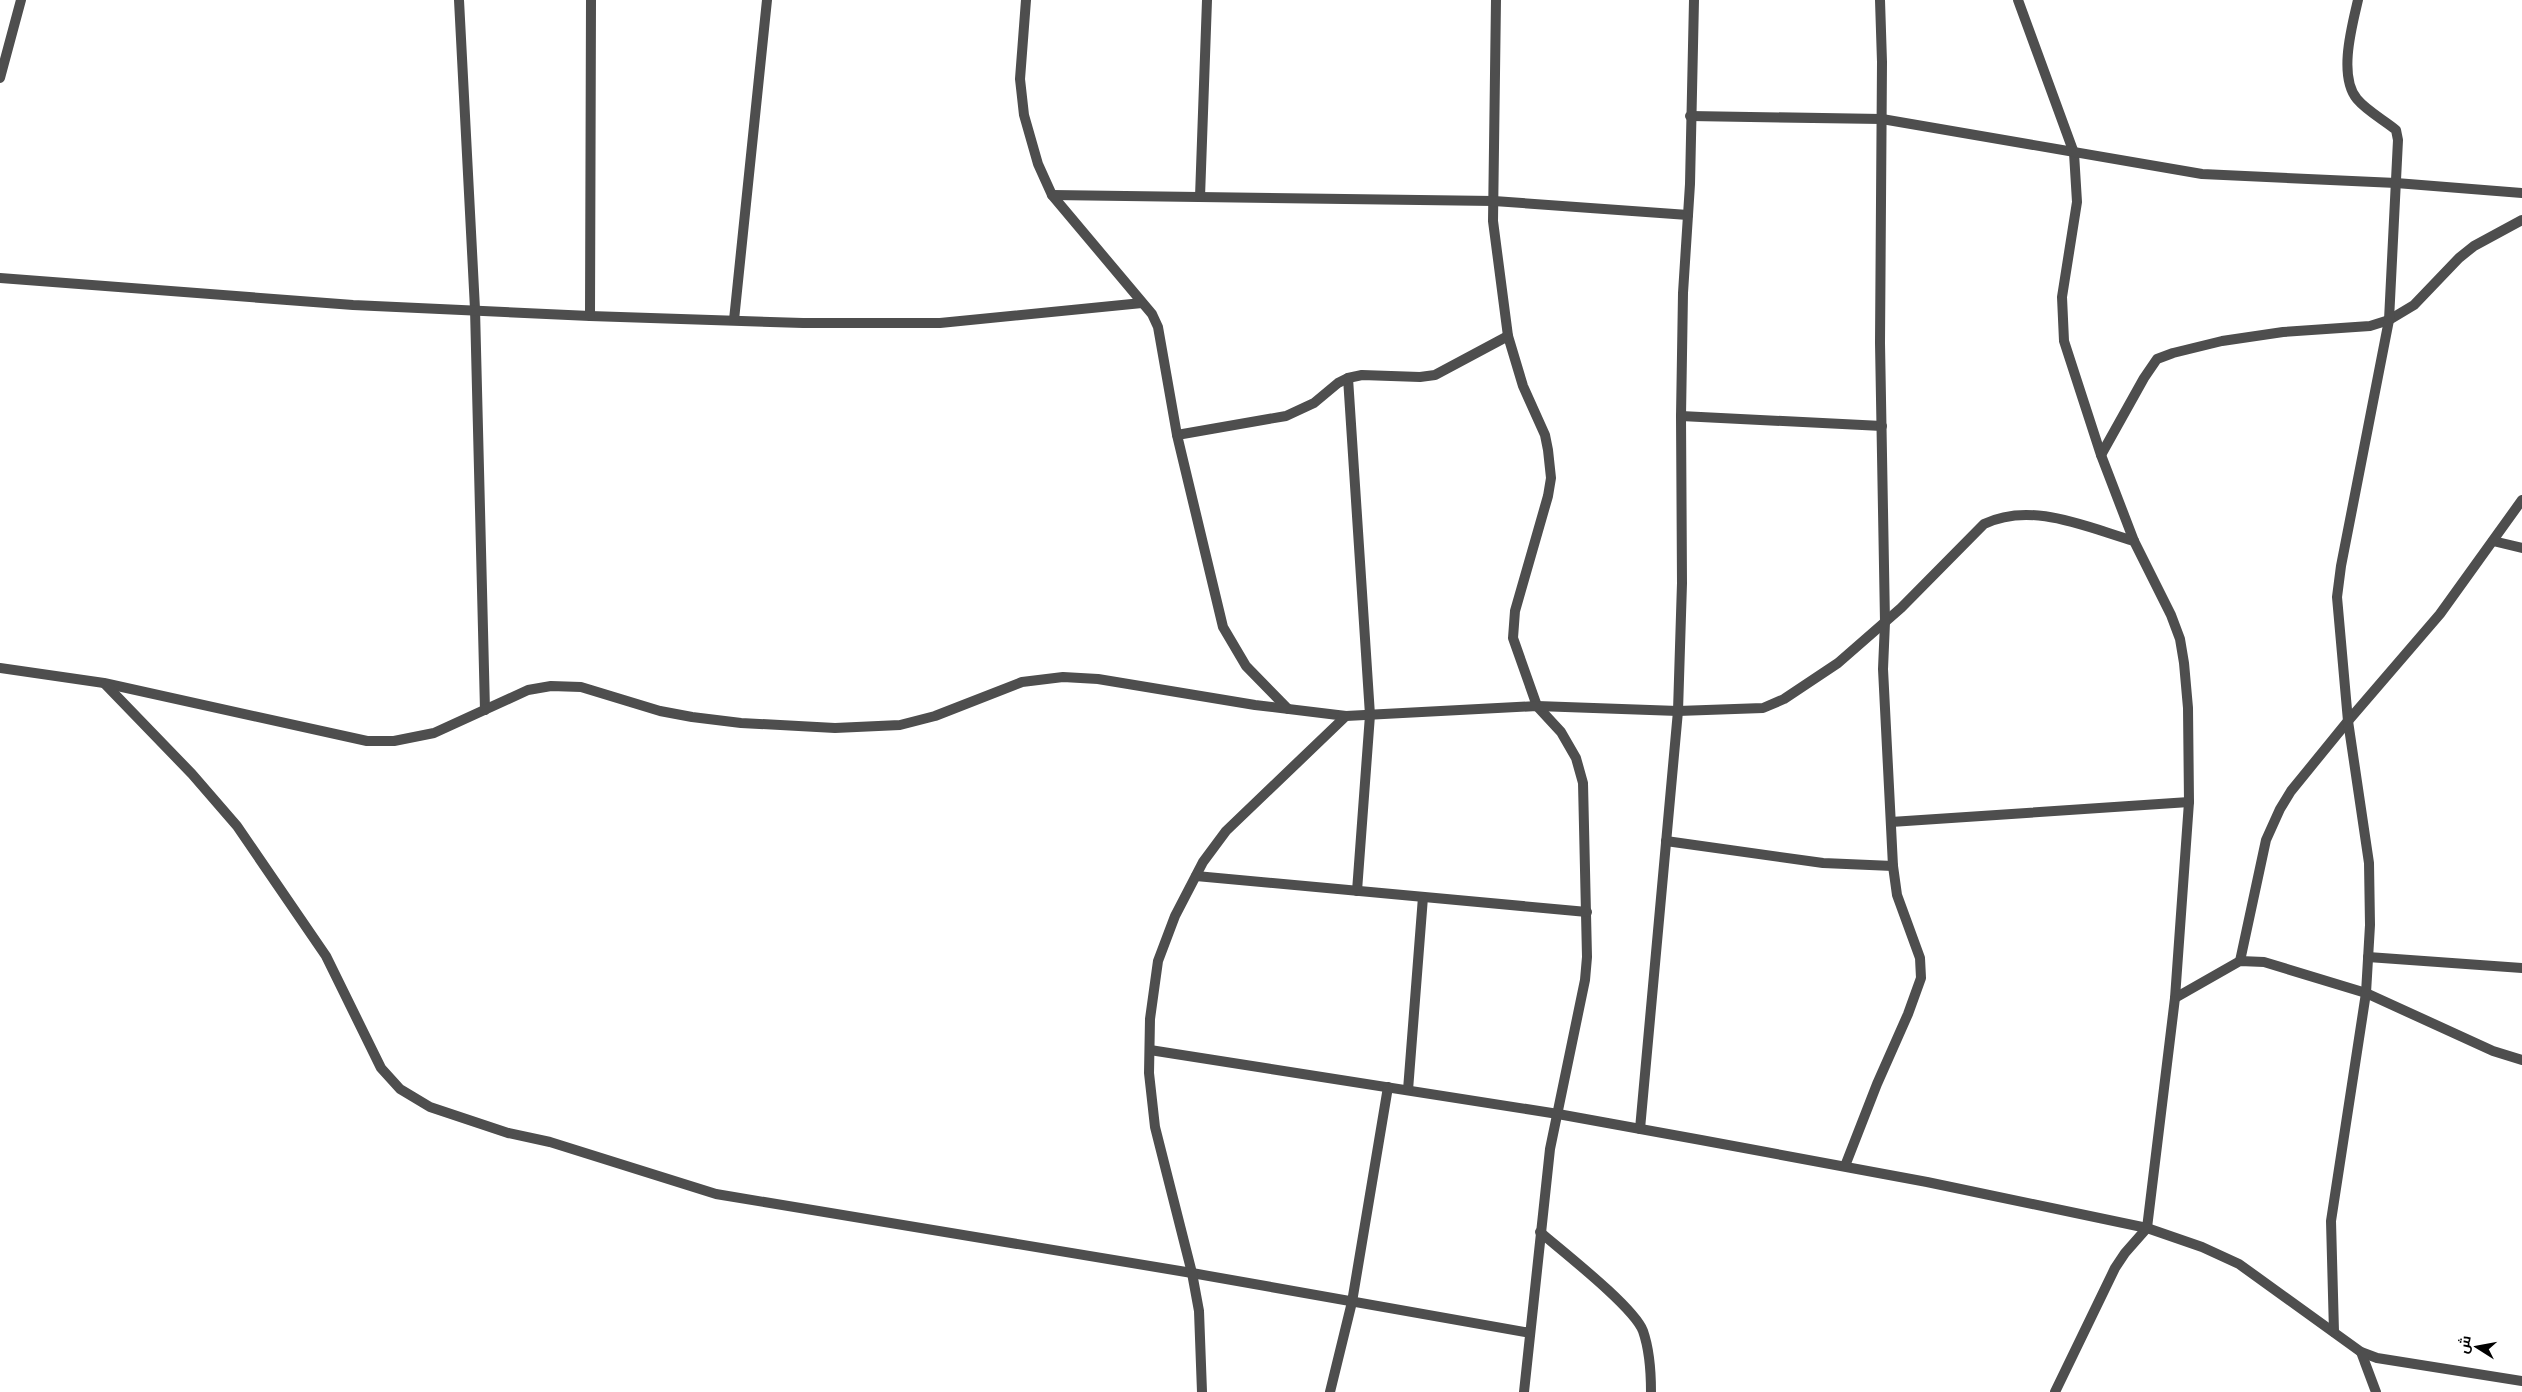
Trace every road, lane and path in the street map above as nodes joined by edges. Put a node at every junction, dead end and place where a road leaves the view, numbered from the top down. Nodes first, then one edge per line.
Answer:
1 (21, 0) edge
2 (459, 0) edge
3 (591, 0) edge
4 (767, 0) edge
5 (1026, 0) edge
6 (1207, 0) edge
7 (1496, 0) edge
8 (1694, 0) edge
9 (1880, 0) edge
10 (2018, 0) edge
11 (2358, 0) edge
12 (0, 78) edge
13 (1690, 116) junction
14 (1882, 119) junction
15 (2074, 153) junction
16 (2396, 183) junction
17 (2522, 193) edge
18 (1052, 195) junction
19 (1200, 197) junction
20 (1494, 201) junction
21 (1688, 216) junction
22 (2522, 220) edge
23 (0, 278) edge
24 (1142, 303) junction
25 (475, 310) junction
26 (590, 316) junction
27 (734, 320) junction
28 (2389, 320) junction
29 (1508, 336) junction
30 (1348, 378) junction
31 (1681, 416) junction
32 (1882, 426) junction
33 (1177, 435) junction
34 (2101, 455) junction
35 (2522, 500) edge
36 (2134, 541) junction
37 (2493, 542) junction
38 (2522, 548) edge
39 (1885, 622) junction
40 (0, 668) edge
41 (104, 684) junction
42 (1538, 706) junction
43 (1288, 709) junction
44 (485, 710) junction
45 (1678, 712) junction
46 (1370, 715) junction
47 (1346, 716) junction
48 (2348, 721) junction
49 (2190, 802) junction
50 (1891, 822) junction
51 (1666, 841) junction
52 (1893, 866) junction
53 (1196, 876) junction
54 (1357, 891) junction
55 (1423, 897) junction
56 (1587, 912) junction
57 (2368, 957) junction
58 (2240, 961) junction
59 (2522, 968) edge
60 (2366, 993) junction
61 (2175, 998) junction
62 (1150, 1050) junction
63 (2522, 1060) edge
64 (1388, 1087) junction
65 (1408, 1090) junction
66 (1558, 1114) junction
67 (1640, 1129) junction
68 (1845, 1166) junction
69 (2147, 1228) junction
70 (1540, 1232) junction
71 (1192, 1273) junction
72 (1352, 1302) junction
73 (2334, 1332) junction
74 (1530, 1333) junction
75 (2361, 1352) junction
76 (2522, 1381) edge
77 (1202, 1392) edge
78 (1330, 1392) edge
79 (1524, 1392) edge
80 (1651, 1392) edge
81 (2055, 1392) edge
82 (2376, 1392) edge

1 - 12 street
2 - 25 street
3 - 26 street
4 - 27 street
5 - 18 street
6 - 19 street
7 - 20 street
8 - 13 street
9 - 14 street
10 - 15 street
11 - 16 street
13 - 14 street
13 - 21 street
14 - 15 street
14 - 32 street
15 - 16 street
15 - 34 street
16 - 17 street
16 - 28 street
18 - 19 street
18 - 24 street
19 - 20 street
20 - 21 street
20 - 29 street
21 - 31 street
22 - 28 street
23 - 25 street
24 - 27 street
24 - 33 street
25 - 26 street
25 - 44 street
26 - 27 street
28 - 34 street
28 - 48 street
29 - 30 street
29 - 42 street
30 - 33 street
30 - 46 street
31 - 32 street
31 - 45 street
32 - 39 street
33 - 43 street
34 - 36 street
35 - 37 street
36 - 39 street
36 - 49 street
37 - 38 street
37 - 48 street
39 - 45 street
39 - 50 street
40 - 41 street
41 - 44 street
41 - 71 street
42 - 45 street
42 - 46 street
42 - 56 street
43 - 44 street
43 - 47 street
45 - 51 street
46 - 47 street
46 - 54 street
47 - 53 street
48 - 57 street
48 - 58 street
49 - 50 street
49 - 61 street
50 - 52 street
51 - 52 street
51 - 67 street
52 - 68 street
53 - 54 street
53 - 62 street
54 - 55 street
55 - 56 street
55 - 65 street
56 - 66 street
57 - 59 street
57 - 60 street
58 - 60 street
58 - 61 street
60 - 63 street
60 - 73 street
61 - 69 street
62 - 64 street
62 - 71 street
64 - 65 street
64 - 72 street
65 - 66 street
66 - 67 street
66 - 70 street
67 - 68 street
68 - 69 street
69 - 73 street
69 - 81 street
70 - 74 street
70 - 80 street
71 - 72 street
71 - 77 street
72 - 74 street
72 - 78 street
73 - 75 street
74 - 79 street
75 - 76 street
75 - 82 street

